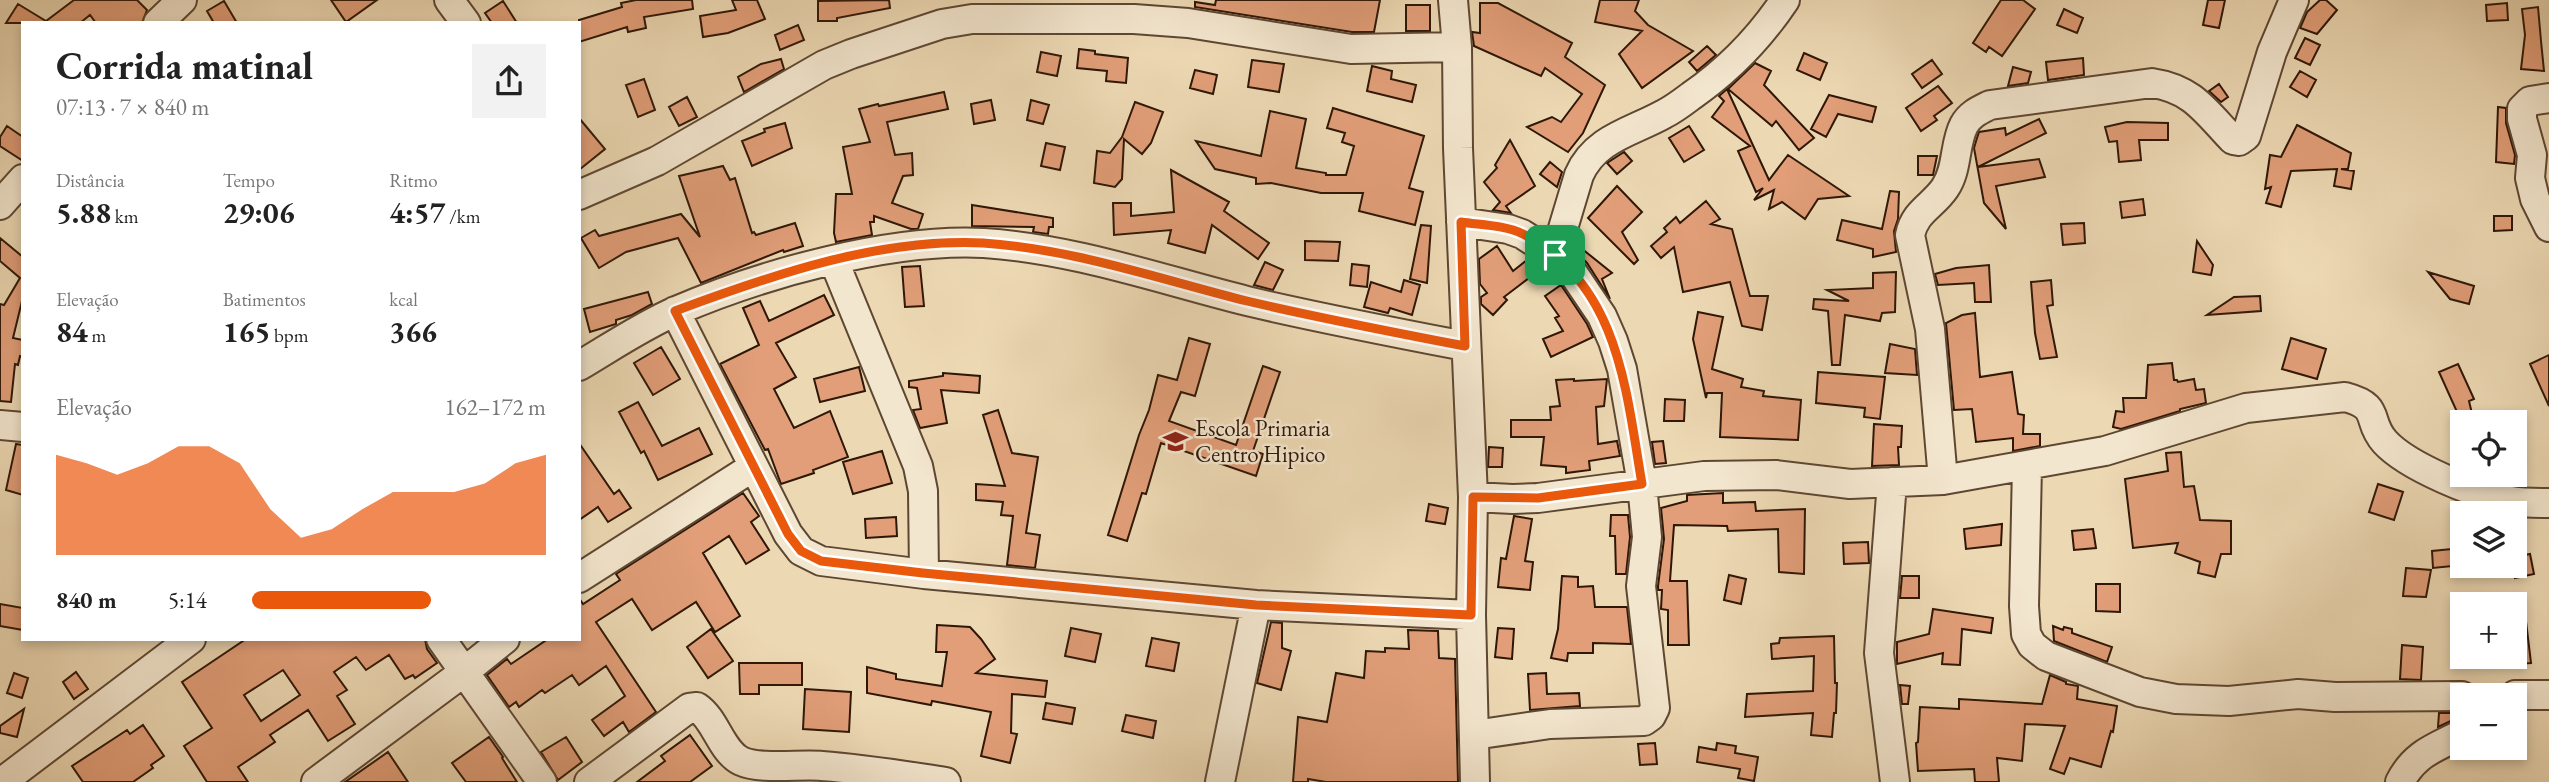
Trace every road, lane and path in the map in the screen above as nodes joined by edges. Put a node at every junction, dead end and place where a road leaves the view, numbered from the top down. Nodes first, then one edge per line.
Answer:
1 (181, 0) edge
2 (449, 0) edge
3 (1453, 0) edge
4 (1784, 0) edge
5 (2294, 0) edge
6 (971, 9) edge
7 (160, 21) edge
8 (465, 21) edge
9 (1457, 47) junction
10 (2549, 98) edge
11 (581, 194) edge
12 (1461, 222) junction
13 (2549, 227) edge
14 (1555, 255) junction
15 (834, 261) junction
16 (675, 311) junction
17 (1465, 346) junction
18 (581, 365) edge
19 (0, 425) edge
20 (21, 427) edge
21 (2027, 466) junction
22 (753, 467) junction
23 (1943, 480) junction
24 (1892, 482) junction
25 (1642, 484) junction
26 (1473, 497) junction
27 (2549, 503) edge
28 (923, 573) junction
29 (581, 577) edge
30 (1256, 605) junction
31 (1471, 615) junction
32 (188, 641) edge
33 (442, 641) edge
34 (503, 641) edge
35 (464, 673) junction
36 (2450, 696) edge
37 (1474, 735) junction
38 (2450, 740) edge
39 (2, 782) edge
40 (316, 782) edge
41 (542, 782) edge
42 (589, 782) edge
43 (946, 782) edge
44 (1220, 782) edge
45 (1475, 782) edge
46 (1895, 782) edge
47 (2400, 782) edge

1 - 7 street
2 - 8 street
3 - 9 street
4 - 14 street
5 - 23 street
6 - 9 street
6 - 11 street
9 - 12 street
10 - 13 street
12 - 14 street
12 - 17 street
14 - 25 street
15 - 16 street
15 - 17 street
15 - 28 street
16 - 18 street
16 - 22 street
17 - 26 street
19 - 20 street
21 - 23 street
21 - 27 street
21 - 36 street
22 - 28 street
22 - 29 street
23 - 24 street
24 - 25 street
24 - 46 street
25 - 26 street
25 - 37 street
26 - 31 street
28 - 30 street
30 - 31 street
30 - 44 street
31 - 37 street
32 - 39 street
33 - 35 street
34 - 35 street
35 - 40 street
35 - 41 street
37 - 45 street
38 - 47 street
42 - 43 street

